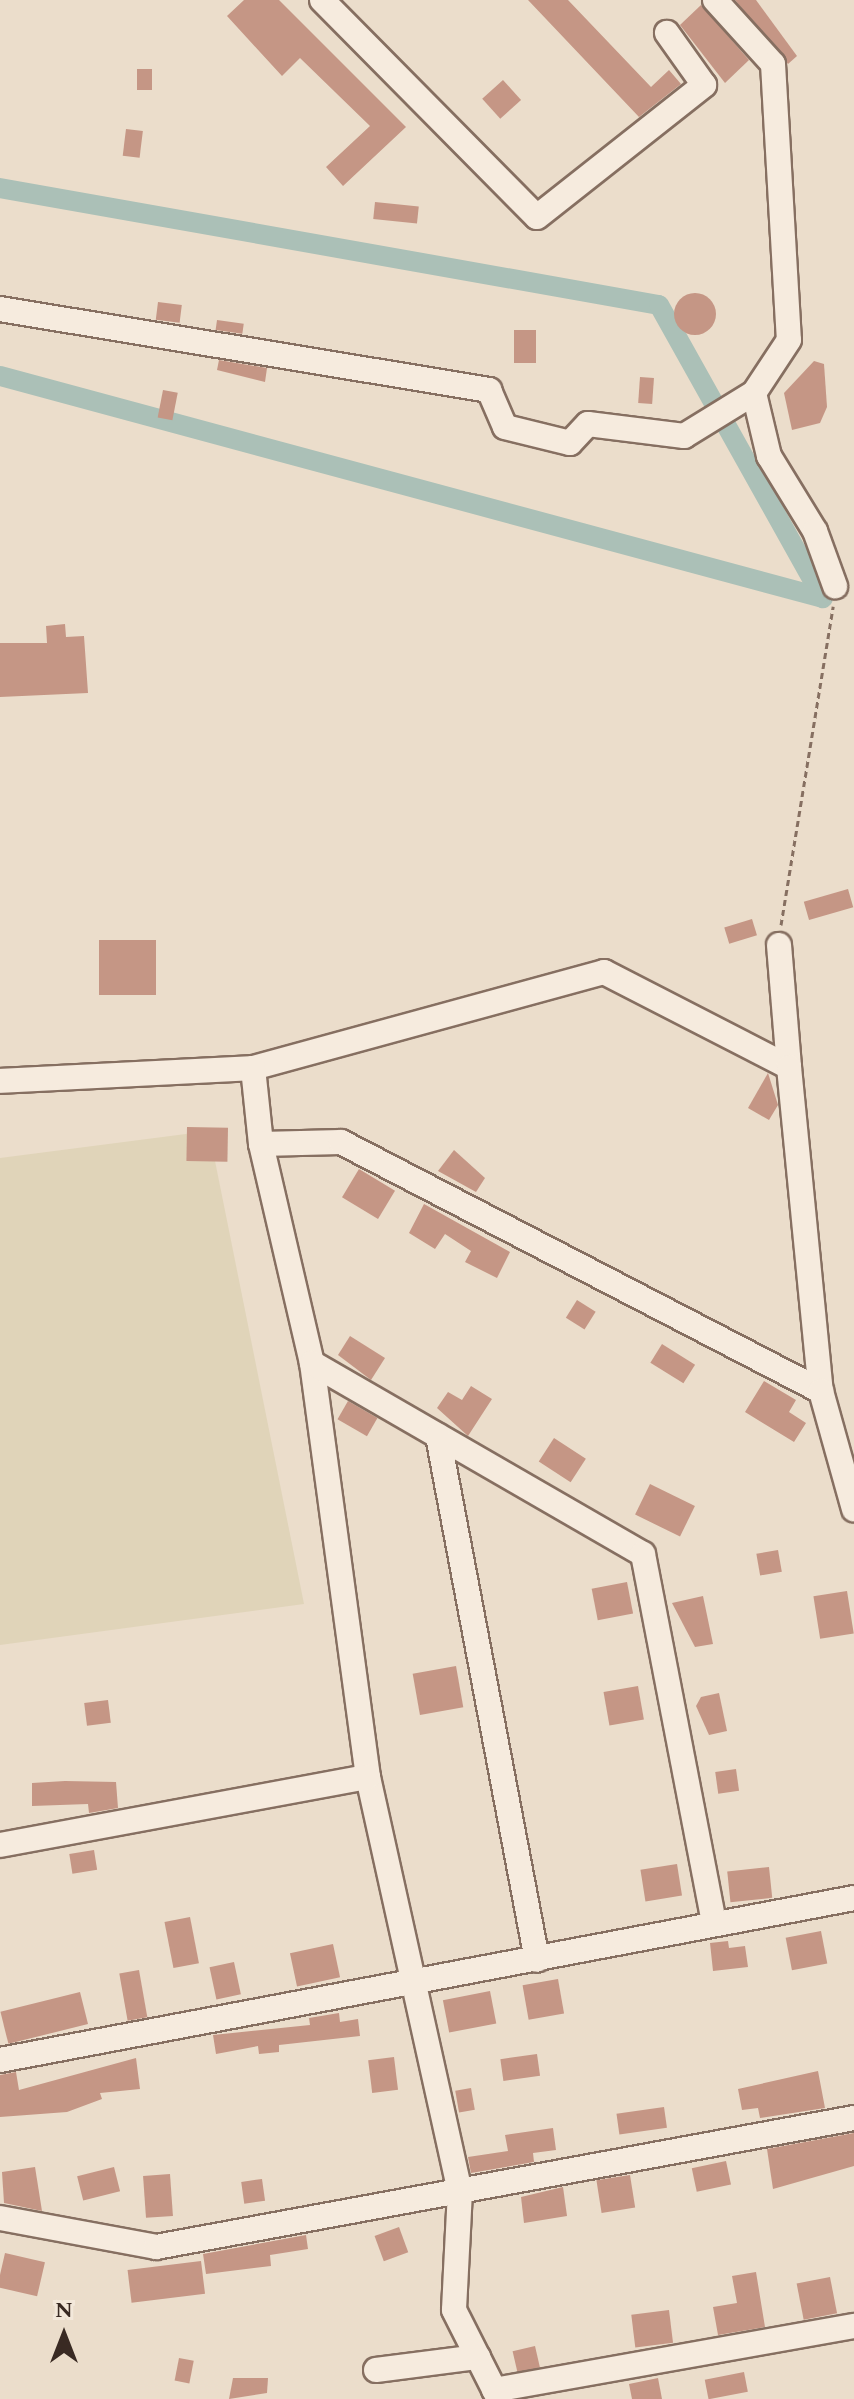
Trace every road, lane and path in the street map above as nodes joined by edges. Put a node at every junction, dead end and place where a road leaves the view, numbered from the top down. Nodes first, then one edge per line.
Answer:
1 (322, 0) edge
2 (715, 0) edge
3 (667, 33) dead end
4 (0, 309) edge
5 (754, 393) junction
6 (835, 586) joint
7 (779, 945) joint
8 (789, 1067) junction
9 (253, 1068) junction
10 (0, 1081) edge
11 (261, 1144) junction
12 (312, 1363) junction
13 (821, 1391) junction
14 (438, 1436) junction
15 (854, 1509) edge
16 (368, 1777) junction
17 (0, 1845) edge
18 (854, 1898) edge
19 (714, 1922) junction
20 (537, 1960) junction
21 (415, 1985) junction
22 (0, 2060) edge
23 (854, 2118) edge
24 (460, 2191) junction
25 (0, 2218) edge
26 (854, 2326) edge
27 (478, 2357) junction
28 (376, 2370) dead end
29 (497, 2395) edge

1 - 3 street
2 - 5 street
4 - 5 street
5 - 6 street
6 - 7 path
7 - 8 street
8 - 9 street
8 - 13 street
9 - 10 street
9 - 11 street
11 - 12 street
11 - 13 street
12 - 14 street
12 - 16 street
13 - 15 street
14 - 19 street
14 - 20 street
16 - 17 street
16 - 21 street
18 - 19 street
19 - 20 street
20 - 21 street
21 - 22 street
21 - 24 street
23 - 24 street
24 - 25 street
24 - 27 street
26 - 29 street
27 - 28 street
27 - 29 street

